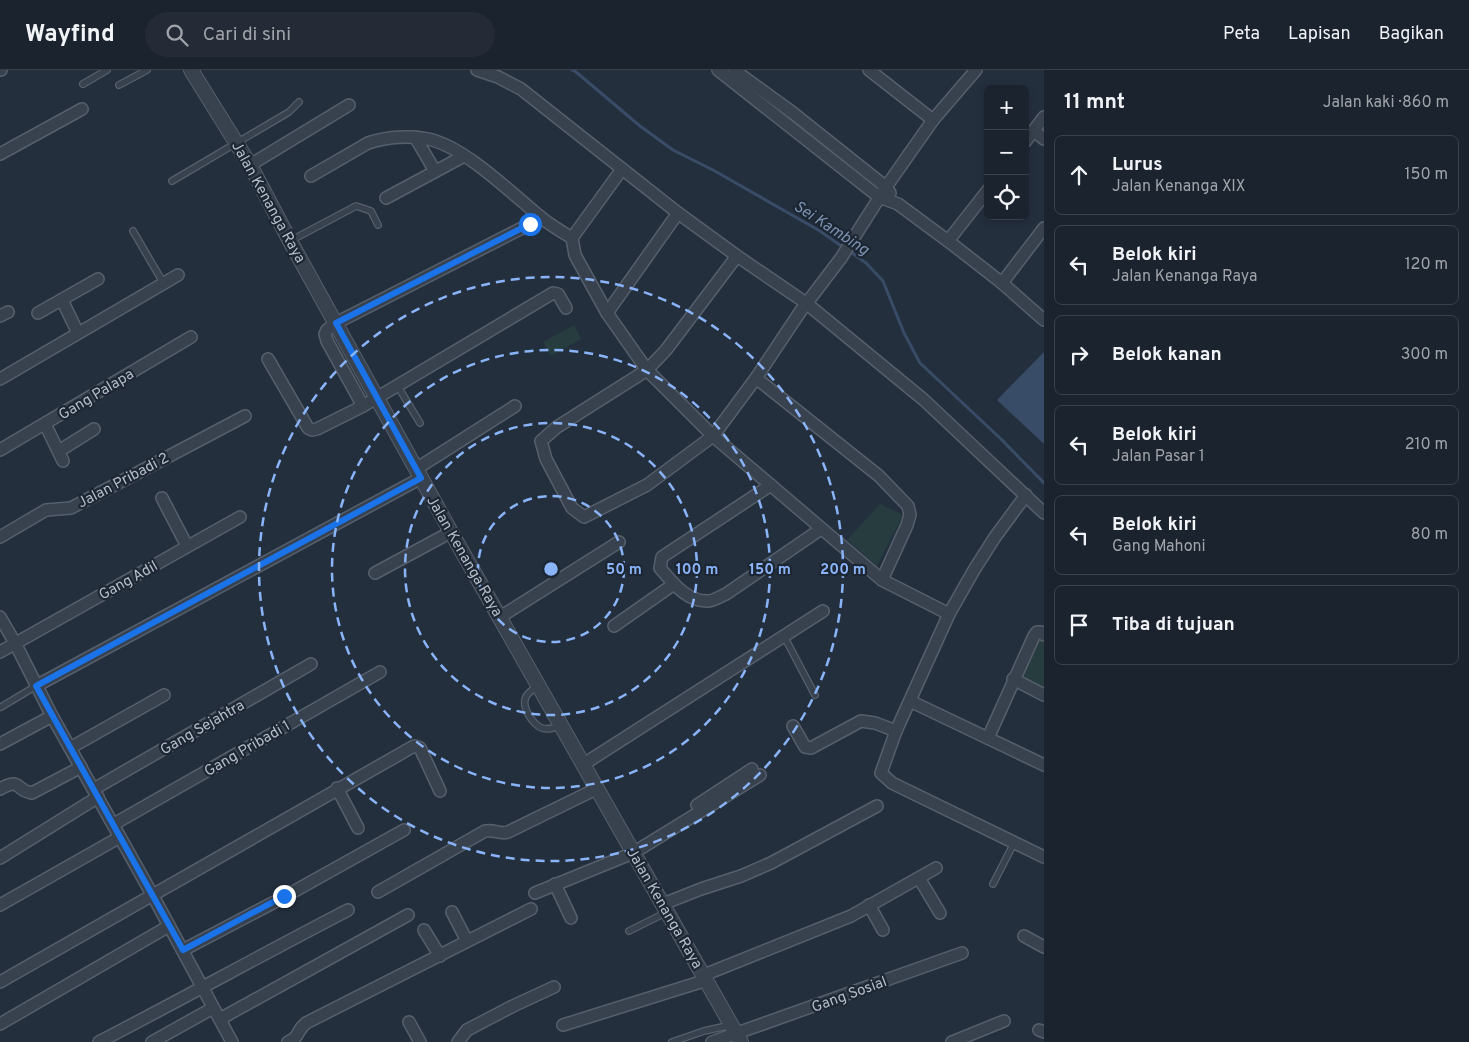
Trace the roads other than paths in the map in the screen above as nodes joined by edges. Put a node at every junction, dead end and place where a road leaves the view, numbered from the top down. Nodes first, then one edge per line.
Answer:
1 (107, 70) edge
2 (147, 70) edge
3 (191, 70) edge
4 (477, 70) edge
5 (718, 70) edge
6 (734, 70) edge
7 (869, 70) edge
8 (976, 70) edge
9 (83, 84) dead end
10 (119, 85) dead end
11 (300, 102) dead end
12 (348, 105) dead end
13 (82, 108) dead end
14 (1044, 117) edge
15 (789, 118) junction
16 (933, 120) junction
17 (1034, 131) junction
18 (415, 137) junction
19 (1029, 137) edge
20 (1044, 139) edge
21 (236, 142) junction
22 (0, 154) edge
23 (464, 156) junction
24 (250, 165) junction
25 (622, 169) junction
26 (435, 171) junction
27 (311, 176) dead end
28 (172, 181) dead end
29 (886, 187) junction
30 (984, 195) edge
31 (879, 197) junction
32 (386, 198) dead end
33 (898, 204) junction
34 (678, 212) junction
35 (530, 224) dead end
36 (378, 225) dead end
37 (1044, 228) edge
38 (133, 231) dead end
39 (572, 238) junction
40 (290, 241) junction
41 (948, 241) junction
42 (737, 256) junction
43 (178, 276) dead end
44 (98, 279) dead end
45 (1002, 283) junction
46 (164, 284) junction
47 (62, 300) junction
48 (806, 303) junction
49 (566, 308) dead end
50 (38, 313) dead end
51 (607, 313) junction
52 (1044, 320) edge
53 (336, 323) junction
54 (78, 333) junction
55 (191, 337) dead end
56 (268, 359) dead end
57 (646, 370) junction
58 (756, 378) junction
59 (0, 379) edge
60 (397, 385) junction
61 (377, 398) junction
62 (363, 406) junction
63 (515, 406) dead end
64 (245, 416) dead end
65 (420, 423) dead end
66 (46, 424) junction
67 (94, 429) dead end
68 (713, 436) junction
69 (0, 450) edge
70 (418, 474) junction
71 (771, 486) junction
72 (1026, 495) junction
73 (162, 498) dead end
74 (1044, 513) edge
75 (240, 517) dead end
76 (821, 529) junction
77 (450, 532) junction
78 (0, 537) edge
79 (619, 542) dead end
80 (187, 546) junction
81 (376, 573) dead end
82 (882, 580) junction
83 (674, 584) junction
84 (822, 611) dead end
85 (949, 614) junction
86 (0, 617) edge
87 (500, 617) junction
88 (614, 626) dead end
89 (1044, 635) edge
90 (784, 636) junction
91 (15, 643) junction
92 (0, 652) edge
93 (311, 664) dead end
94 (380, 672) dead end
95 (1013, 679) junction
96 (36, 686) junction
97 (538, 686) junction
98 (164, 695) dead end
99 (816, 695) dead end
100 (1044, 695) edge
101 (910, 701) junction
102 (1, 706) edge
103 (52, 716) junction
104 (561, 726) junction
105 (793, 726) dead end
106 (896, 731) junction
107 (988, 738) junction
108 (0, 744) edge
109 (70, 748) junction
110 (584, 764) junction
111 (1044, 765) edge
112 (81, 767) junction
113 (756, 772) dead end
114 (337, 788) junction
115 (596, 789) junction
116 (0, 790) edge
117 (440, 791) dead end
118 (96, 793) junction
119 (877, 806) dead end
120 (114, 824) junction
121 (358, 828) dead end
122 (404, 830) dead end
123 (120, 837) junction
124 (1014, 843) junction
125 (632, 850) junction
126 (1044, 857) edge
127 (0, 858) edge
128 (936, 868) dead end
129 (919, 878) junction
130 (555, 884) junction
131 (993, 884) dead end
132 (378, 892) dead end
133 (535, 893) dead end
134 (153, 896) junction
135 (0, 905) edge
136 (869, 905) junction
137 (665, 908) junction
138 (531, 909) dead end
139 (348, 910) dead end
140 (452, 912) dead end
141 (940, 913) dead end
142 (408, 915) dead end
143 (571, 918) dead end
144 (169, 926) junction
145 (424, 930) dead end
146 (629, 930) dead end
147 (883, 930) dead end
148 (1024, 936) dead end
149 (467, 941) junction
150 (1044, 946) edge
151 (183, 950) junction
152 (962, 953) dead end
153 (440, 956) junction
154 (705, 978) junction
155 (0, 982) edge
156 (554, 987) dead end
157 (203, 988) junction
158 (213, 1008) junction
159 (220, 1019) junction
160 (1004, 1021) dead end
161 (410, 1022) dead end
162 (0, 1024) edge
163 (563, 1024) dead end
164 (736, 1034) edge
165 (99, 1042) edge
166 (152, 1042) edge
167 (232, 1042) edge
168 (288, 1042) edge
169 (420, 1042) edge
170 (458, 1042) edge
171 (672, 1042) edge
172 (712, 1042) edge
173 (952, 1042) edge

1 - 9 lane
2 - 10 lane
3 - 21 street, Jalan Kenanga Raya
4 - 25 street
5 - 15 street
6 - 15 street
7 - 16 street
8 - 16 street
11 - 21 lane
12 - 24 street
13 - 22 street
14 - 17 street
15 - 29 street
15 - 31 street
16 - 29 street
17 - 19 street
17 - 20 street
18 - 23 street
18 - 26 street
18 - 27 street
21 - 24 street, Jalan Kenanga Raya
21 - 28 lane
23 - 26 street
23 - 39 street
24 - 40 street, Jalan Kenanga Raya
25 - 34 street
25 - 39 street
26 - 32 street
29 - 31 street
29 - 33 street
30 - 41 street
31 - 33 street
31 - 48 street
33 - 41 street
34 - 42 street
34 - 51 street
35 - 53 street
36 - 40 lane
37 - 45 street
38 - 46 lane
39 - 51 street
40 - 53 street, Jalan Kenanga Raya
41 - 45 street
42 - 48 street
42 - 57 street
43 - 46 street
44 - 47 street
45 - 52 street
46 - 54 street
47 - 50 street
47 - 54 street
48 - 58 street
48 - 72 street
49 - 60 street
51 - 57 street
53 - 61 street, Jalan Kenanga Raya
53 - 62 street
54 - 59 street
55 - 66 street, Gang Palapa
56 - 62 street
57 - 68 street
57 - 68 street
58 - 68 street
58 - 82 street
60 - 61 street
60 - 65 lane
61 - 62 street
61 - 70 street, Jalan Kenanga Raya
63 - 70 street
64 - 78 street, Jalan Pribadi 2
66 - 67 street
66 - 69 street, Gang Palapa
68 - 71 street
70 - 77 street, Jalan Kenanga Raya
70 - 96 street
71 - 76 street
71 - 83 street
72 - 74 street
72 - 85 street
73 - 80 street
75 - 80 street, Gang Adil
76 - 82 street
76 - 83 street
77 - 81 street
77 - 87 street, Jalan Kenanga Raya
79 - 87 street
80 - 91 street, Gang Adil
82 - 85 street
83 - 88 street
84 - 90 street
85 - 101 street
86 - 91 street
87 - 97 street, Jalan Kenanga Raya
89 - 95 street
90 - 99 lane
90 - 110 street
91 - 92 street, Gang Adil
91 - 96 street
93 - 118 street, Gang Sejahtra
94 - 120 street, Gang Pribadi 1
95 - 100 street
95 - 107 street
96 - 102 lane
96 - 103 street
97 - 104 street, Jalan Kenanga Raya
97 - 104 lane
98 - 109 street
101 - 106 street
101 - 107 street
103 - 108 street
103 - 109 street
104 - 110 street, Jalan Kenanga Raya
105 - 106 street
106 - 124 street
107 - 111 street
109 - 112 street
110 - 115 street, Jalan Kenanga Raya
112 - 116 street
112 - 118 street
113 - 125 street
114 - 117 street
114 - 121 street
114 - 134 street
115 - 125 street, Jalan Kenanga Raya
115 - 132 street
118 - 120 street
118 - 127 street, Gang Sejahtra
119 - 137 street
120 - 123 street
122 - 151 street
123 - 134 street
123 - 135 street
124 - 126 street
124 - 131 lane
125 - 130 street
125 - 137 street, Jalan Kenanga Raya
128 - 129 street
129 - 136 street
129 - 141 street
130 - 133 street
130 - 143 street
134 - 144 street
134 - 155 street
136 - 147 street
136 - 154 street
137 - 146 lane
137 - 154 street, Jalan Kenanga Raya
138 - 149 street
139 - 157 street
140 - 149 street
142 - 159 street
144 - 151 street
144 - 162 street
145 - 153 street
148 - 150 street
149 - 153 street
151 - 157 street
152 - 164 street, Gang Sosial
153 - 168 street
154 - 163 street
154 - 164 street, Jalan Kenanga Raya
156 - 170 street
157 - 158 street
157 - 165 street
158 - 159 street
158 - 166 street
159 - 167 street
160 - 173 street
161 - 169 street
164 - 171 lane
164 - 172 street, Gang Sosial

